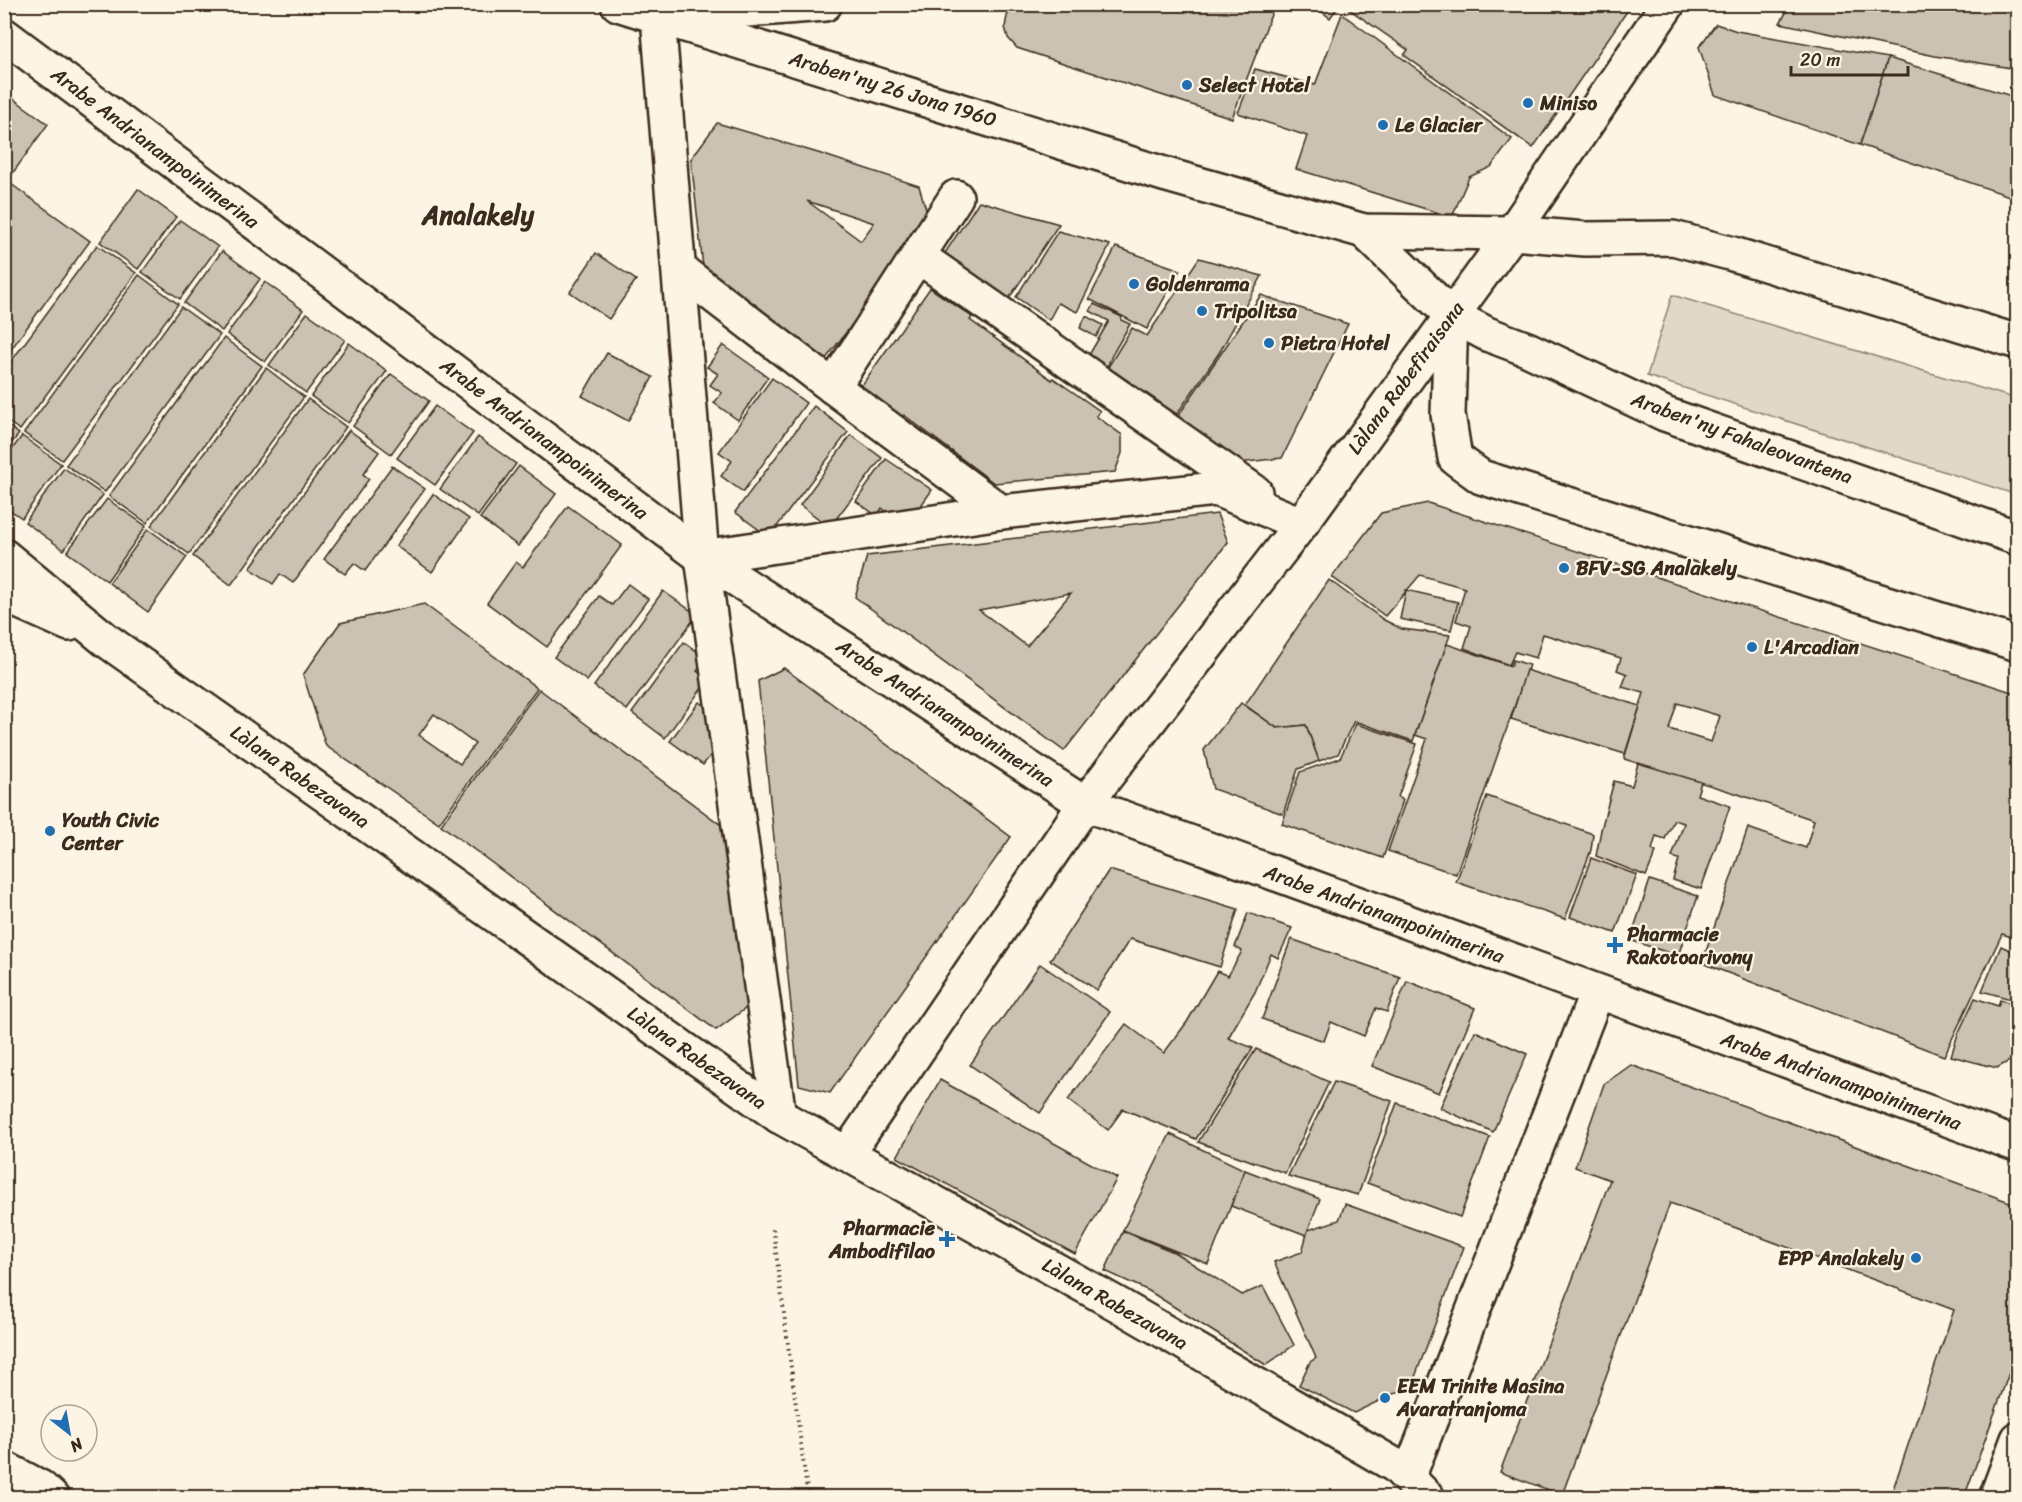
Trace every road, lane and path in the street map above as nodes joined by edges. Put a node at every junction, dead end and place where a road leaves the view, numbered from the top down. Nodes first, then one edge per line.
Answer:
1 (618, 4) edge
2 (825, 4) edge
3 (1668, 4) edge
4 (658, 18) junction
5 (4, 35) edge
6 (1167, 175) joint
7 (956, 197) dead end
8 (1364, 231) junction
9 (1512, 233) junction
10 (918, 256) junction
11 (679, 269) junction
12 (1451, 315) junction
13 (2018, 342) edge
14 (833, 387) junction
15 (1002, 512) junction
16 (1301, 524) junction
17 (2018, 538) edge
18 (4, 556) edge
19 (702, 557) junction
20 (4, 596) edge
21 (106, 640) junction
22 (2018, 644) edge
23 (1085, 804) junction
24 (1597, 992) junction
25 (779, 1116) junction
26 (2018, 1144) edge
27 (847, 1154) junction
28 (773, 1229) dead end
29 (2018, 1439) edge
30 (4, 1468) edge
31 (1418, 1488) edge
32 (52, 1497) edge
33 (808, 1497) edge
34 (1996, 1497) edge

1 - 4 street, Araben'ny 26 Jona 1960
2 - 4 street
3 - 9 street, Làlana Rabefiraisana
4 - 6 street, Araben'ny 26 Jona 1960
4 - 11 street
5 - 19 street, Arabe Andrianampoinimerina
6 - 8 street, Araben'ny Fahaleovantena
7 - 10 street
8 - 9 street, Araben'ny Fahaleovantena
8 - 12 street, Araben'ny Fahaleovantena
9 - 12 street, Làlana Rabefiraisana
9 - 13 street, Araben'ny Fahaleovantena
10 - 14 street
10 - 16 street
11 - 14 street
11 - 19 street
12 - 16 street, Làlana Rabefiraisana
12 - 17 street, Araben'ny Fahaleovantena
12 - 22 street
14 - 15 street
15 - 16 street
15 - 19 street
16 - 23 street, Làlana Rabefiraisana
18 - 21 street, Làlana Rabezavana
19 - 23 street, Arabe Andrianampoinimerina
19 - 25 street
20 - 21 street
21 - 25 street, Làlana Rabezavana
23 - 24 street, Arabe Andrianampoinimerina
23 - 27 street, Làlana Rabefiraisana
24 - 26 street, Arabe Andrianampoinimerina
24 - 31 street
25 - 27 street, Làlana Rabezavana
27 - 31 street, Làlana Rabezavana
28 - 33 path
29 - 34 street
30 - 32 street

